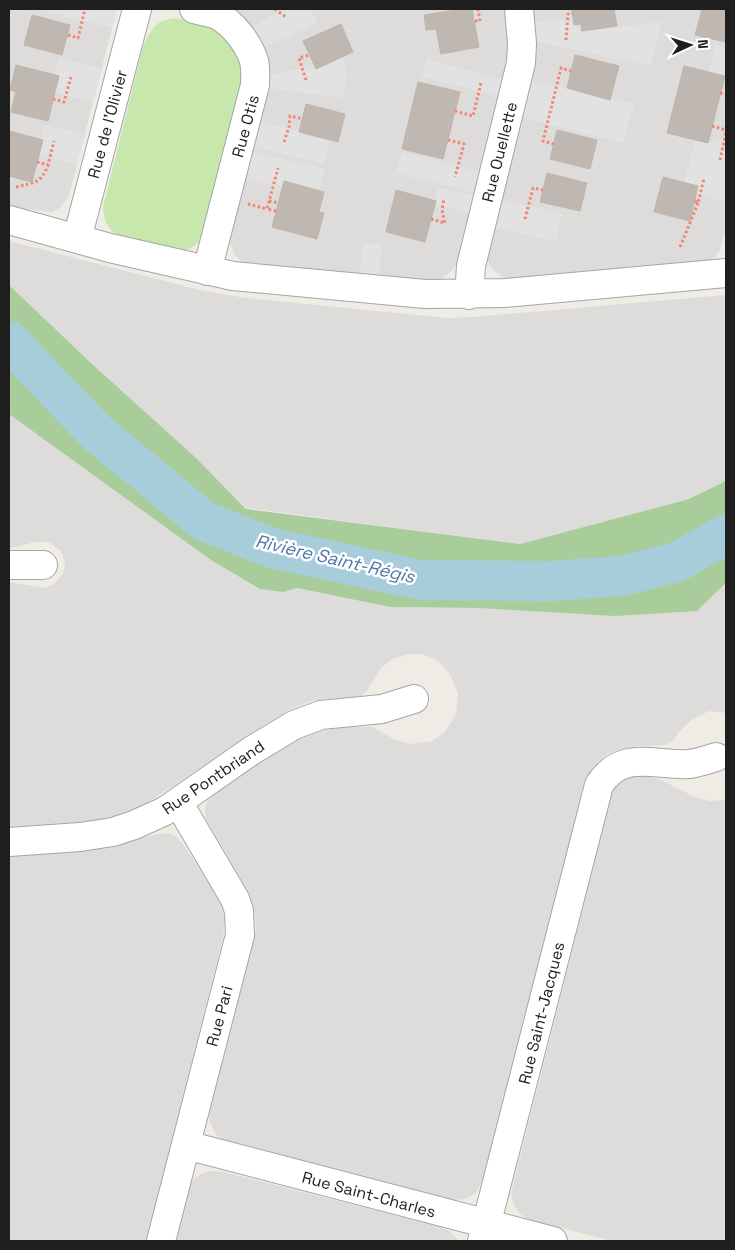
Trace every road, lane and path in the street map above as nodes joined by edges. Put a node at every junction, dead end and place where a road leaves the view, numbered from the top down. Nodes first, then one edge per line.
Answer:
1 (86, 9) edge
2 (137, 9) edge
3 (194, 9) edge
4 (275, 9) edge
5 (478, 9) edge
6 (519, 9) edge
7 (573, 14) dead end
8 (286, 18) dead end
9 (474, 21) dead end
10 (68, 35) dead end
11 (566, 40) dead end
12 (309, 55) dead end
13 (571, 71) dead end
14 (71, 77) dead end
15 (306, 80) dead end
16 (482, 83) dead end
17 (720, 93) dead end
18 (726, 94) edge
19 (53, 99) dead end
20 (455, 112) dead end
21 (303, 119) dead end
22 (712, 126) dead end
23 (726, 131) edge
24 (448, 140) dead end
25 (54, 141) dead end
26 (284, 142) dead end
27 (554, 144) dead end
28 (720, 160) dead end
29 (37, 162) dead end
30 (48, 164) junction
31 (278, 168) dead end
32 (455, 177) dead end
33 (704, 178) dead end
34 (16, 187) dead end
35 (543, 190) dead end
36 (444, 198) dead end
37 (269, 201) junction
38 (278, 203) dead end
39 (276, 211) dead end
40 (431, 219) dead end
41 (525, 219) dead end
42 (9, 220) edge
43 (77, 239) junction
44 (680, 247) dead end
45 (207, 271) junction
46 (726, 273) edge
47 (469, 295) junction
48 (43, 565) dead end
49 (9, 566) edge
50 (414, 699) dead end
51 (716, 757) dead end
52 (178, 802) junction
53 (9, 842) edge
54 (186, 1145) junction
55 (484, 1233) edge
56 (161, 1241) edge
57 (553, 1241) edge

1 - 10 path
2 - 43 street, Rue de l'Olivier
3 - 45 street, Rue Otis
4 - 8 path
5 - 9 path
6 - 47 street, Rue Ouellette
7 - 11 path
12 - 15 path
13 - 27 path
14 - 19 path
16 - 20 path
17 - 18 path
21 - 26 path
22 - 23 path
23 - 28 path
24 - 32 path
25 - 30 path
29 - 30 path
30 - 34 path
31 - 37 path
33 - 44 path
35 - 41 path
36 - 40 path
37 - 38 path
37 - 39 path
42 - 43 street
43 - 45 street
45 - 47 street
46 - 47 street
48 - 49 street
50 - 52 street, Rue Pontbriand
51 - 55 street, Rue Saint-Jacques
52 - 53 street, Rue Pontbriand
52 - 54 street, Rue Pari
54 - 55 street, Rue Saint-Charles
54 - 56 street, Rue Pari
55 - 57 street, Rue Saint-Charles

